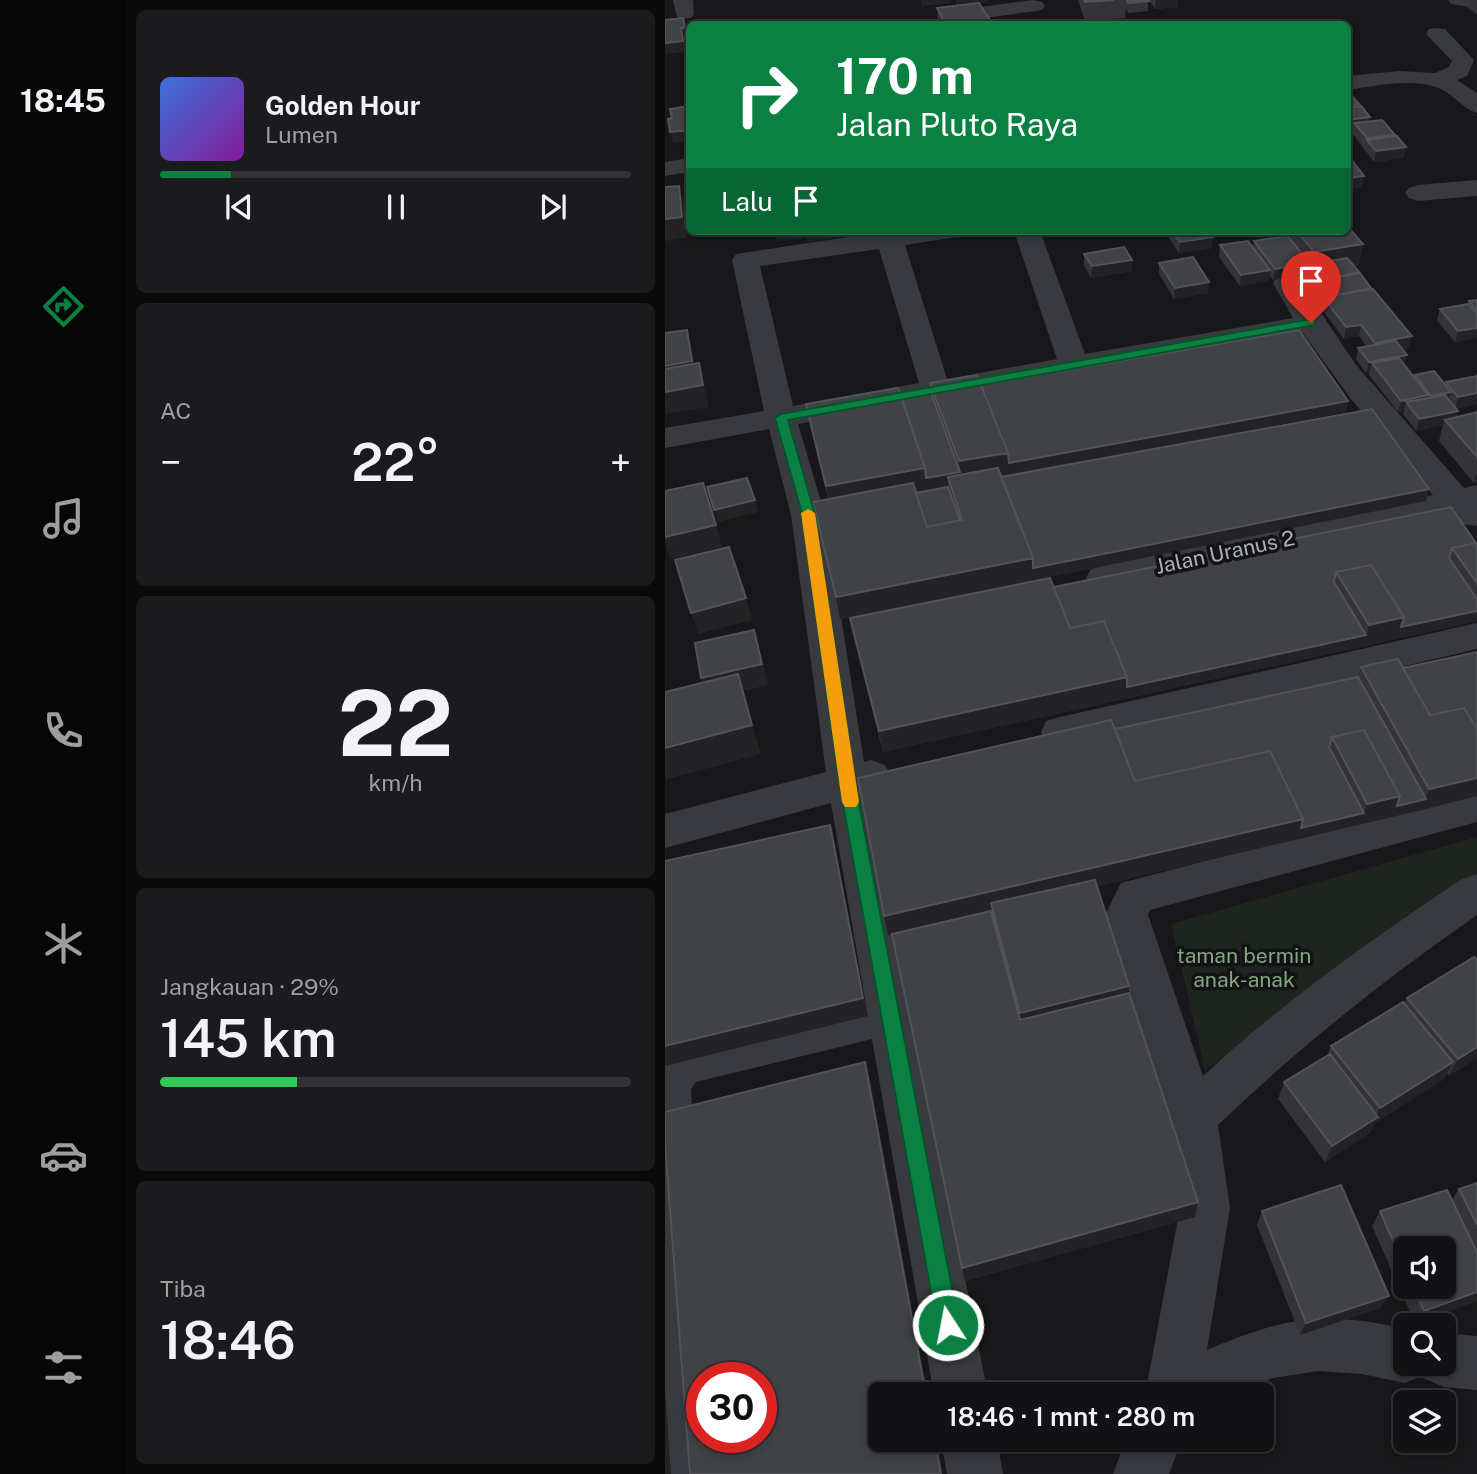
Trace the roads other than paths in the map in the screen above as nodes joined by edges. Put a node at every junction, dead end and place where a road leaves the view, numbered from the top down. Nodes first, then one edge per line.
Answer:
1 (1458, 0) edge
2 (1477, 2) edge
3 (1033, 3) edge
4 (964, 15) edge
5 (1048, 21) edge
6 (1464, 32) dead end
7 (1439, 79) junction
8 (1351, 83) edge
9 (1477, 106) edge
10 (686, 166) edge
11 (665, 169) edge
12 (1477, 188) edge
13 (1418, 193) dead end
14 (888, 235) edge
15 (1028, 235) edge
16 (1287, 283) dead end
17 (1311, 323) junction
18 (1074, 365) junction
19 (936, 390) junction
20 (781, 418) junction
21 (665, 438) edge
22 (1471, 506) edge
23 (1069, 585) edge
24 (1477, 636) edge
25 (1021, 741) edge
26 (900, 769) edge
27 (847, 782) junction
28 (1477, 806) edge
29 (665, 831) edge
30 (1477, 892) edge
31 (889, 1014) junction
32 (1193, 1117) junction
33 (1393, 1353) edge
34 (1456, 1361) edge
35 (1477, 1363) edge
36 (959, 1382) edge
37 (1171, 1382) edge
38 (1209, 1382) edge
39 (971, 1452) edge
40 (1149, 1452) edge
41 (681, 1474) edge
42 (975, 1474) edge
43 (1141, 1474) edge

1 - 2 street
3 - 4 street
3 - 5 street
6 - 7 street
7 - 8 street
7 - 9 street
10 - 11 street
12 - 13 street
14 - 19 street
14 - 20 street
15 - 18 street
16 - 17 street
17 - 18 street
17 - 22 street
18 - 19 street
19 - 20 street
20 - 21 street
20 - 27 street
22 - 23 street, Jalan Uranus 2
24 - 25 street
26 - 27 street
27 - 29 street
27 - 31 street
28 - 32 street
30 - 32 street
31 - 36 street
31 - 41 street
32 - 37 street
33 - 38 street
34 - 35 street
39 - 42 street
40 - 43 street

